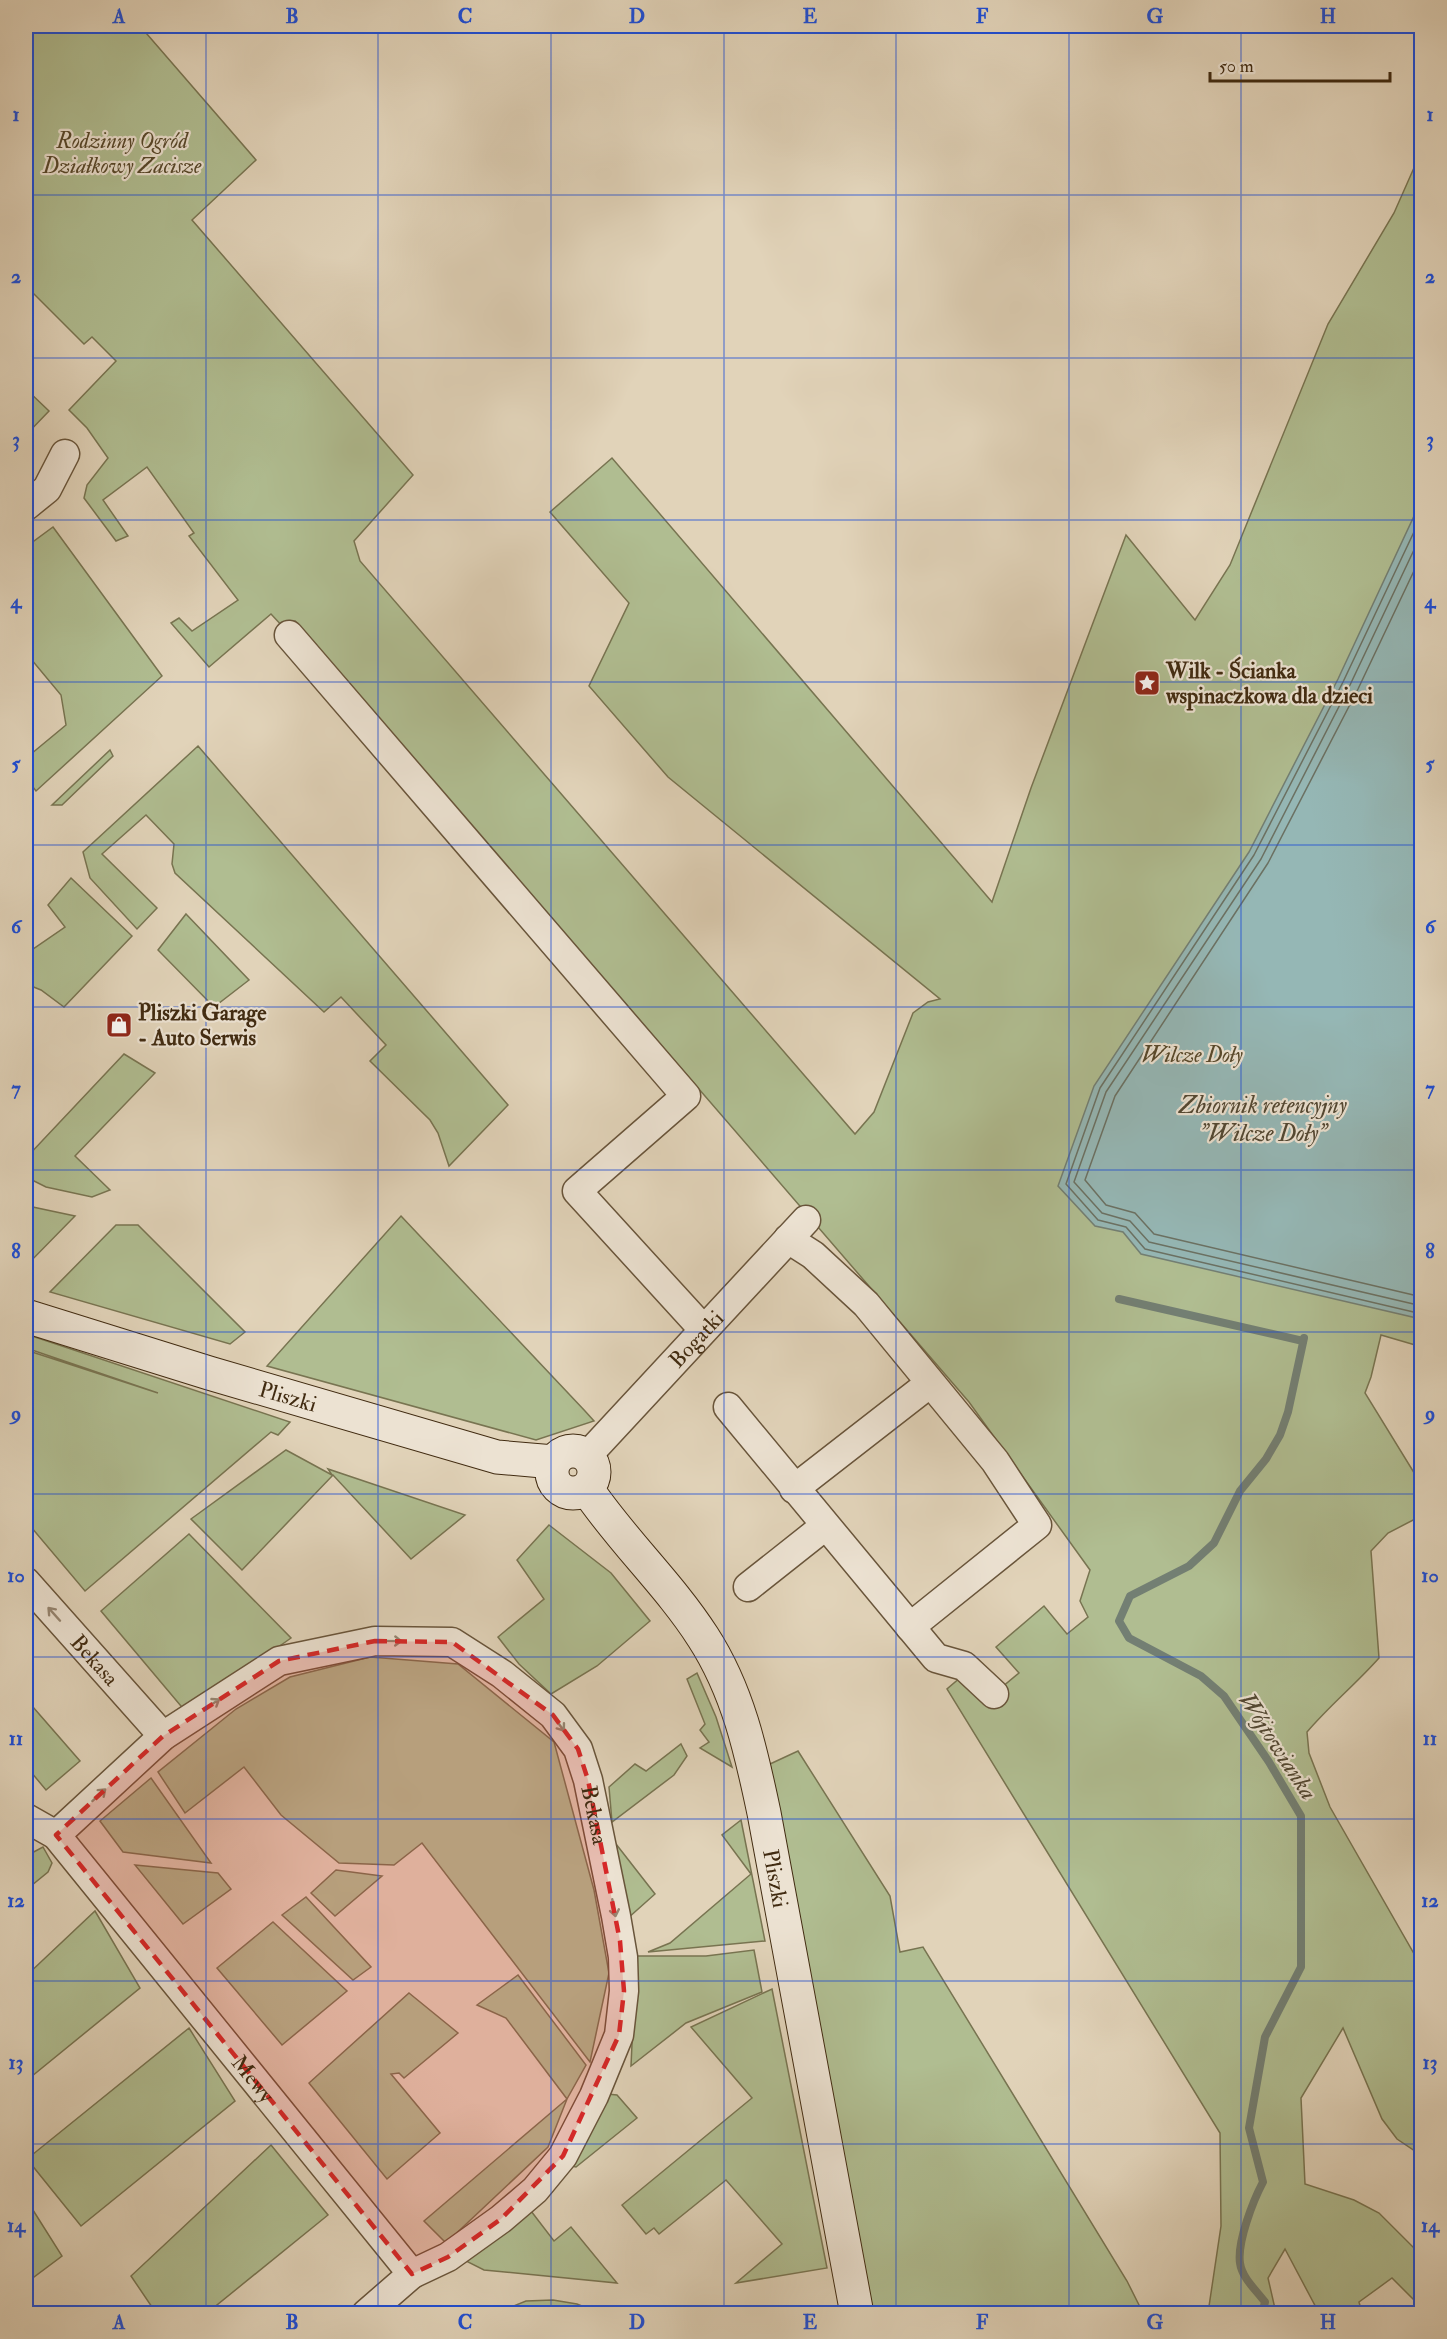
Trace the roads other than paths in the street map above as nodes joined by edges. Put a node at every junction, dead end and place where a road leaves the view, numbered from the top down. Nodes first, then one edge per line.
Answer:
1 (65, 454) dead end
2 (26, 506) edge
3 (289, 635) dead end
4 (26, 1316) edge
5 (703, 1329) junction
6 (929, 1384) junction
7 (728, 1407) dead end
8 (587, 1456) junction
9 (554, 1462) junction
10 (587, 1489) junction
11 (794, 1489) junction
12 (825, 1526) junction
13 (26, 1582) edge
14 (748, 1587) dead end
15 (910, 1627) junction
16 (994, 1694) dead end
17 (163, 1736) junction
18 (26, 1818) edge
19 (56, 1835) junction
20 (412, 2274) junction
21 (366, 2313) edge
22 (857, 2313) edge

1 - 2 street
3 - 5 street
4 - 9 street, Pliszki
5 - 6 street, Bogatki
5 - 8 street, Bogatki
6 - 11 street
6 - 15 street
7 - 11 street
8 - 9 street, Pliszki
8 - 10 street
9 - 10 street
10 - 22 street, Pliszki
11 - 12 street
12 - 14 street
12 - 15 street
17 -> 13 street, Bekasa
15 - 16 street
19 -> 17 street, Bekasa
17 -> 20 street, Bekasa
18 - 19 street
19 - 20 street, Mewy
20 - 21 street

